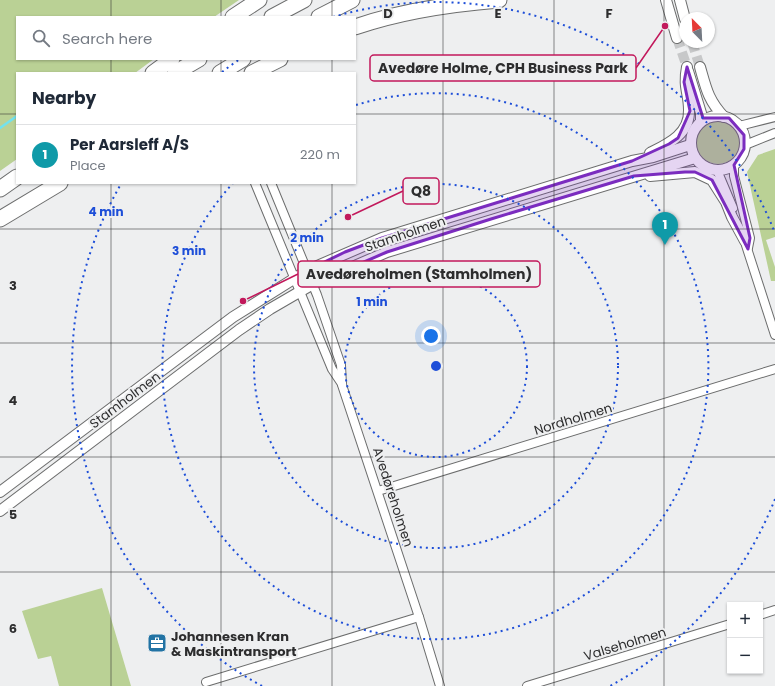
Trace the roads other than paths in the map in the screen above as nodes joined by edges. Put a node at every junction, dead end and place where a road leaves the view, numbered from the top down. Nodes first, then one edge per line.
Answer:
1 (259, 0) edge
2 (304, 0) edge
3 (352, 0) edge
4 (499, 0) edge
5 (666, 0) edge
6 (680, 0) edge
7 (684, 0) edge
8 (683, 12) edge
9 (684, 12) edge
10 (235, 16) edge
11 (274, 16) edge
12 (321, 16) edge
13 (356, 27) edge
14 (678, 38) tunnel mouth
15 (171, 60) edge
16 (197, 60) edge
17 (241, 60) edge
18 (278, 60) edge
19 (700, 66) tunnel mouth
20 (154, 72) edge
21 (177, 72) edge
22 (222, 72) edge
23 (254, 72) edge
24 (724, 116) junction
25 (775, 117) edge
26 (701, 121) junction
27 (739, 126) junction
28 (775, 133) edge
29 (690, 145) junction
30 (745, 145) junction
31 (695, 158) junction
32 (632, 161) junction
33 (734, 165) junction
34 (717, 170) junction
35 (634, 176) junction
36 (51, 184) edge
37 (58, 184) edge
38 (255, 184) edge
39 (271, 184) edge
40 (0, 219) edge
41 (747, 245) junction
42 (308, 270) junction
43 (294, 277) junction
44 (313, 284) junction
45 (300, 291) junction
46 (775, 335) edge
47 (775, 369) edge
48 (342, 385) junction
49 (378, 491) junction
50 (0, 492) edge
51 (0, 511) edge
52 (775, 610) edge
53 (763, 614) edge
54 (419, 617) junction
55 (727, 625) edge
56 (206, 682) dead end
57 (440, 686) edge
58 (527, 686) edge

1 - 10 highway
2 - 11 highway
3 - 12 highway
4 - 13 highway
5 - 14 street
6 - 8 street
7 - 9 street
15 - 20 highway
16 - 21 highway
17 - 22 highway
18 - 23 highway
19 - 24 street
24 - 26 street
24 - 27 street
25 - 27 street
26 - 29 street
26 - 32 street
27 - 30 street
28 - 30 street
29 - 31 street
29 - 32 street, Stamholmen
30 - 33 street
31 - 34 street
31 - 35 street, Stamholmen
32 - 42 street, Stamholmen
33 - 34 street
33 - 41 street
34 - 41 street
35 - 41 street
35 - 44 street, Stamholmen
36 - 40 highway
37 - 40 highway
38 - 43 street, Avedøreholmen
39 - 42 street, Avedøreholmen
41 - 46 street
42 - 43 street, Stamholmen
42 - 44 street, Avedøreholmen
43 - 45 street, Avedøreholmen
43 - 50 street, Stamholmen
44 - 45 street, Stamholmen
44 - 48 street, Avedøreholmen
45 - 48 street, Avedøreholmen
45 - 51 street, Stamholmen
47 - 49 street, Nordholmen
48 - 49 street, Avedøreholmen
49 - 54 street, Avedøreholmen
52 - 53 street
54 - 56 street
54 - 57 street, Avedøreholmen
55 - 58 street, Valseholmen

